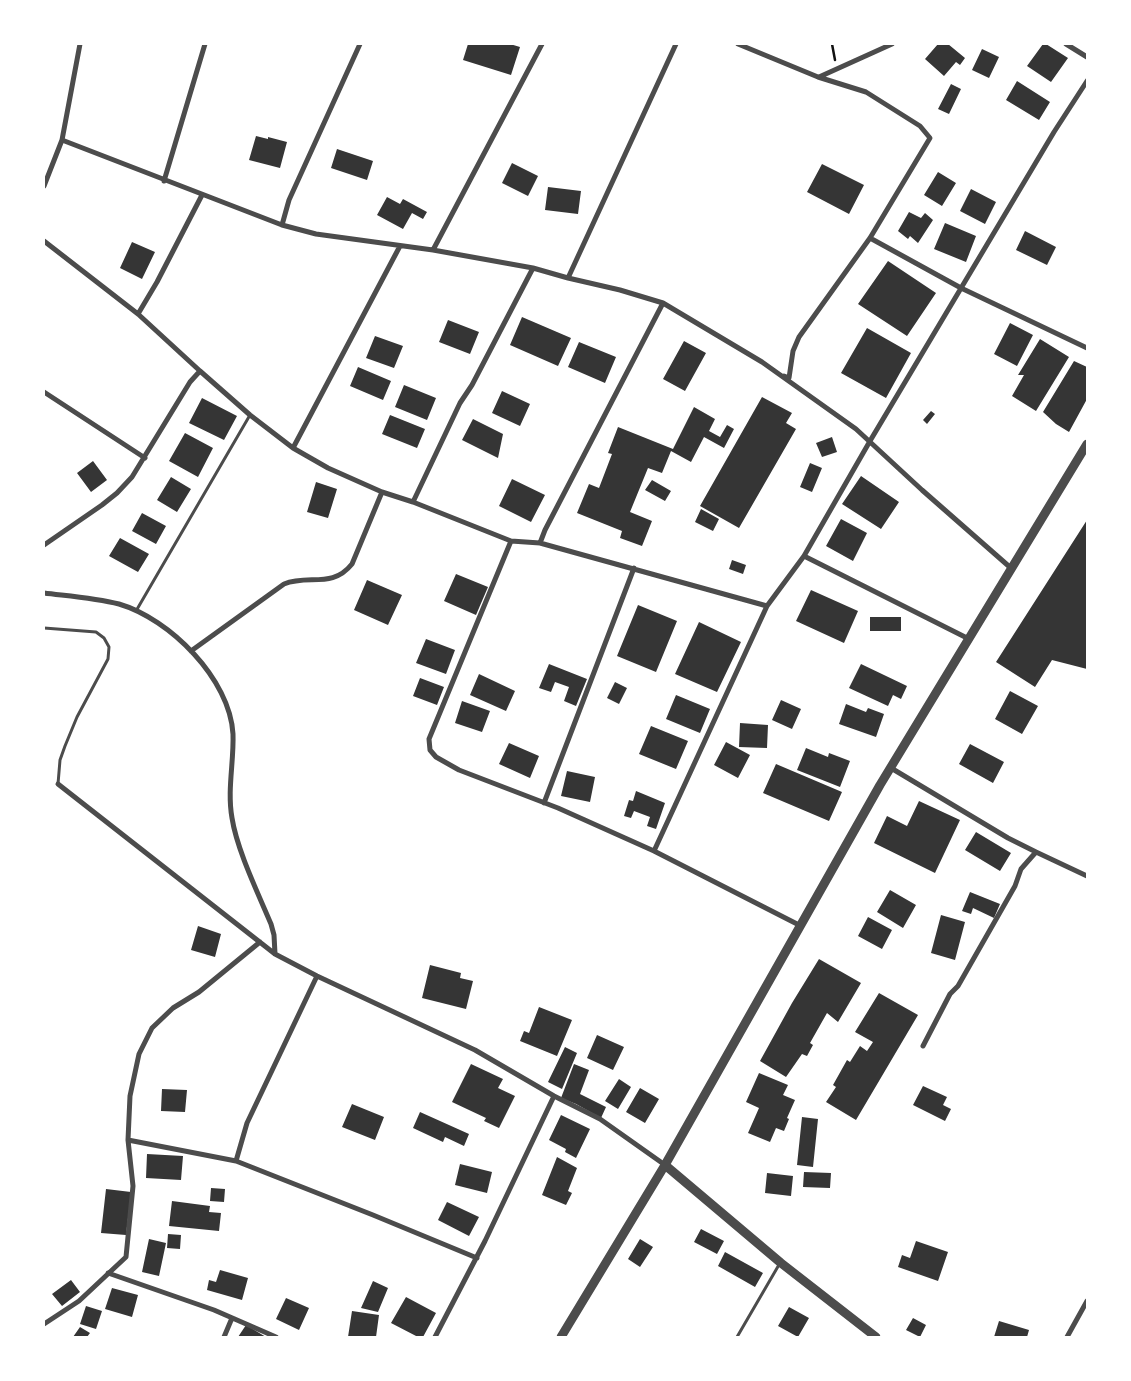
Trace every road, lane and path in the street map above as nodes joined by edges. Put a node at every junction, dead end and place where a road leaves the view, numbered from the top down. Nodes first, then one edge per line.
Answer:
1 (80, 44) edge
2 (205, 44) edge
3 (360, 44) edge
4 (542, 44) edge
5 (676, 44) edge
6 (738, 44) edge
7 (832, 44) edge
8 (892, 44) edge
9 (1066, 44) edge
10 (1087, 57) edge
11 (837, 69) junction
12 (818, 77) junction
13 (1087, 81) edge
14 (62, 140) junction
15 (164, 181) junction
16 (44, 186) edge
17 (202, 195) junction
18 (282, 225) junction
19 (870, 238) junction
20 (44, 241) edge
21 (400, 246) junction
22 (434, 250) junction
23 (533, 268) junction
24 (568, 278) junction
25 (961, 288) junction
26 (663, 303) junction
27 (138, 314) junction
28 (1087, 348) edge
29 (200, 371) junction
30 (781, 376) junction
31 (44, 392) edge
32 (250, 415) junction
33 (870, 441) junction
34 (1087, 444) edge
35 (293, 448) junction
36 (144, 458) junction
37 (382, 492) junction
38 (413, 502) junction
39 (511, 541) junction
40 (540, 543) junction
41 (44, 545) edge
42 (804, 556) junction
43 (634, 568) junction
44 (1012, 569) junction
45 (44, 593) edge
46 (767, 606) junction
47 (136, 611) junction
48 (44, 628) edge
49 (969, 639) junction
50 (191, 651) junction
51 (891, 768) junction
52 (58, 784) joint
53 (544, 803) junction
54 (654, 850) junction
55 (1036, 852) junction
56 (1087, 876) edge
57 (800, 926) junction
58 (260, 942) junction
59 (275, 954) junction
60 (317, 976) junction
61 (923, 1046) dead end
62 (554, 1096) junction
63 (128, 1140) junction
64 (236, 1161) junction
65 (664, 1165) junction
66 (476, 1258) junction
67 (781, 1263) junction
68 (108, 1273) junction
69 (1087, 1301) edge
70 (232, 1318) junction
71 (44, 1324) edge
72 (224, 1337) edge
73 (276, 1337) edge
74 (435, 1337) edge
75 (562, 1337) edge
76 (737, 1337) edge
77 (876, 1337) edge
78 (1067, 1337) edge

1 - 14 street
2 - 15 street
3 - 18 street
4 - 22 street
5 - 24 street
6 - 12 street
7 - 11 path
8 - 11 street
9 - 10 street
11 - 12 street
12 - 19 street
13 - 25 street
14 - 15 street
14 - 16 street
15 - 17 street
17 - 18 street
17 - 27 street
18 - 21 street
19 - 25 street
19 - 30 street
20 - 27 street
21 - 22 street
21 - 35 street
22 - 23 street
23 - 24 street
23 - 38 street
24 - 26 street
25 - 28 street
25 - 33 street
26 - 30 street
26 - 40 street
27 - 29 street
29 - 32 street
29 - 36 street
30 - 33 street
31 - 36 street
32 - 35 street
32 - 47 lane
33 - 42 street
33 - 44 street
34 - 44 street
35 - 37 street
36 - 41 street
37 - 38 street
37 - 50 street
38 - 39 street
39 - 40 street
39 - 53 street
40 - 43 street
42 - 46 street
42 - 49 street
43 - 46 street
43 - 53 street
44 - 49 street
45 - 47 street
46 - 54 street
47 - 50 street
48 - 52 lane
49 - 51 street
50 - 59 street
51 - 55 street
51 - 57 street
52 - 58 street
53 - 54 street
54 - 57 street
55 - 56 street
55 - 61 street
57 - 65 street
58 - 59 street
58 - 63 street
59 - 60 street
60 - 62 street
60 - 64 street
62 - 65 street
62 - 66 street
63 - 64 street
63 - 68 street
64 - 66 street
65 - 67 street
65 - 75 street
66 - 74 street
67 - 76 lane
67 - 77 street
68 - 70 street
68 - 71 street
69 - 78 street
70 - 72 street
70 - 73 street

